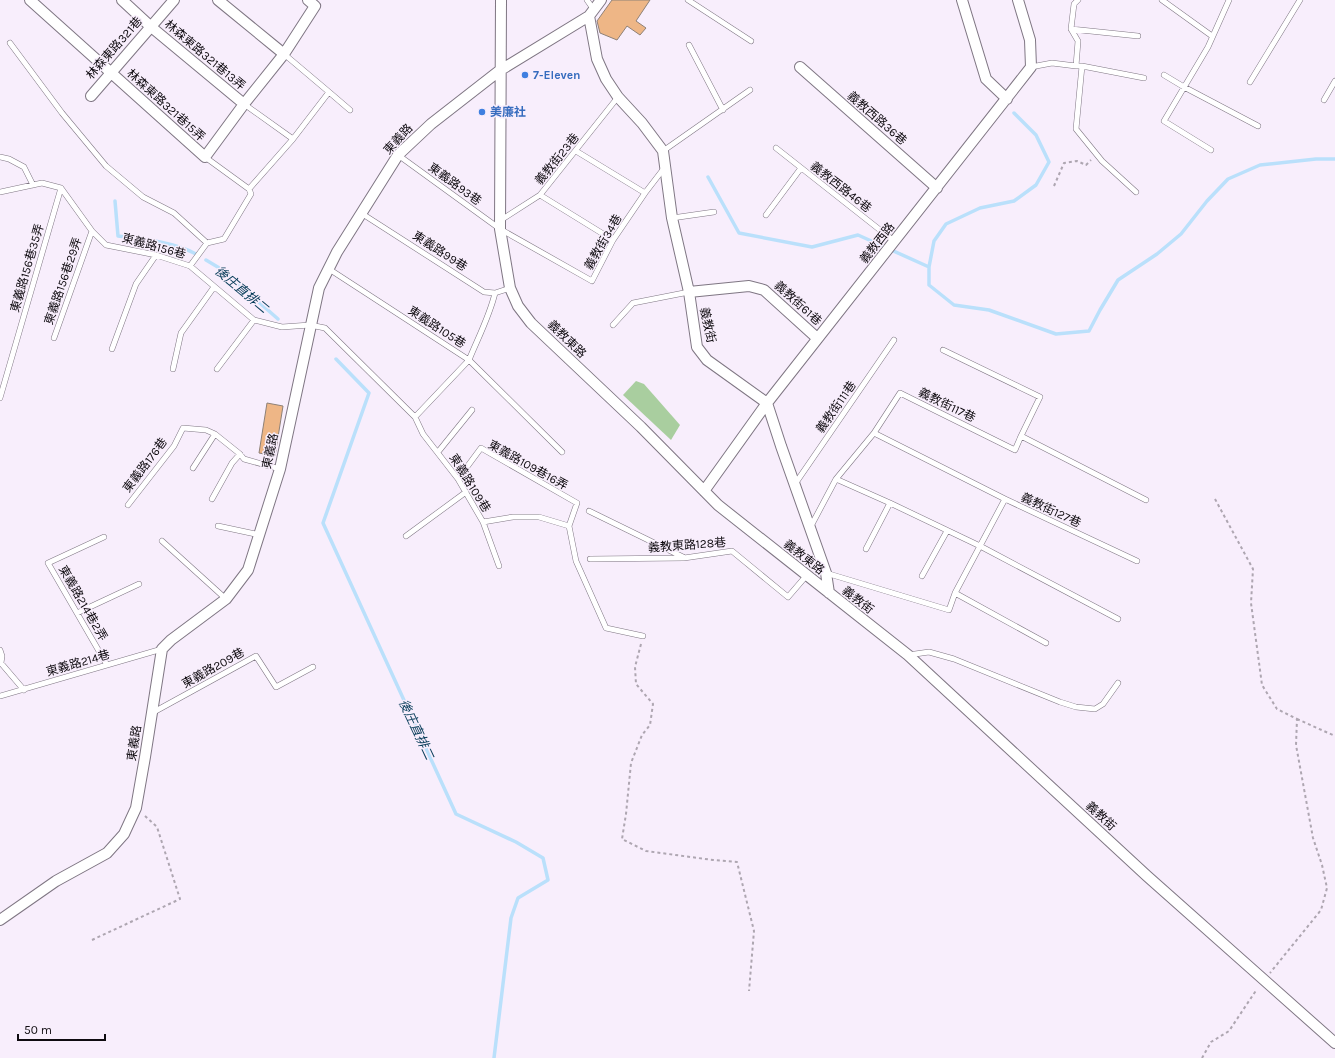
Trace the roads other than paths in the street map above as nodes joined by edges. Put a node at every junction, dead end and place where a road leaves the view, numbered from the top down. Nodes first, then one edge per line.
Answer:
1 (30, 0) edge
2 (122, 0) edge
3 (174, 0) edge
4 (218, 0) edge
5 (501, 0) edge
6 (586, 0) edge
7 (601, 0) edge
8 (688, 0) edge
9 (962, 0) edge
10 (1018, 0) edge
11 (1078, 0) edge
12 (1162, 0) edge
13 (1229, 0) edge
14 (1300, 0) edge
15 (311, 3) edge
16 (591, 13) junction
17 (150, 26) junction
18 (1071, 30) junction
19 (1138, 36) dead end
20 (1212, 36) junction
21 (750, 41) dead end
22 (10, 43) dead end
23 (689, 46) dead end
24 (284, 54) junction
25 (1076, 66) junction
26 (1082, 66) junction
27 (800, 67) dead end
28 (1031, 67) junction
29 (500, 71) junction
30 (110, 73) junction
31 (1164, 75) dead end
32 (1144, 78) dead end
33 (1335, 81) edge
34 (1250, 82) dead end
35 (1184, 87) junction
36 (750, 90) dead end
37 (329, 92) junction
38 (91, 96) dead end
39 (618, 98) junction
40 (1007, 98) junction
41 (1324, 100) dead end
42 (244, 104) junction
43 (350, 110) dead end
44 (722, 110) junction
45 (1258, 126) dead end
46 (293, 139) junction
47 (776, 148) dead end
48 (1211, 150) dead end
49 (576, 151) junction
50 (663, 151) junction
51 (398, 155) junction
52 (0, 157) edge
53 (205, 157) junction
54 (665, 166) junction
55 (801, 168) junction
56 (33, 185) junction
57 (61, 188) junction
58 (937, 188) junction
59 (250, 189) junction
60 (0, 192) edge
61 (1136, 192) dead end
62 (645, 193) junction
63 (540, 195) junction
64 (714, 212) dead end
65 (361, 213) junction
66 (766, 215) dead end
67 (672, 218) junction
68 (500, 225) junction
69 (92, 231) junction
70 (613, 240) junction
71 (894, 241) junction
72 (207, 243) junction
73 (156, 254) junction
74 (190, 266) junction
75 (329, 269) junction
76 (214, 287) junction
77 (510, 288) junction
78 (689, 292) junction
79 (495, 293) junction
80 (254, 320) junction
81 (310, 325) junction
82 (613, 325) dead end
83 (54, 338) dead end
84 (817, 338) junction
85 (894, 340) dead end
86 (112, 349) dead end
87 (943, 350) dead end
88 (469, 360) junction
89 (173, 369) dead end
90 (217, 369) dead end
91 (0, 398) edge
92 (767, 403) junction
93 (472, 410) dead end
94 (415, 417) junction
95 (874, 433) junction
96 (215, 434) junction
97 (1021, 436) junction
98 (438, 452) junction
99 (562, 452) dead end
100 (240, 454) junction
101 (193, 468) dead end
102 (280, 469) junction
103 (458, 479) junction
104 (836, 479) junction
105 (794, 485) junction
106 (704, 491) junction
107 (466, 492) junction
108 (212, 499) dead end
109 (1005, 499) junction
110 (1146, 500) dead end
111 (890, 503) junction
112 (128, 505) dead end
113 (589, 511) dead end
114 (483, 522) junction
115 (218, 526) dead end
116 (569, 526) junction
117 (810, 527) junction
118 (947, 531) junction
119 (260, 535) junction
120 (406, 536) dead end
121 (104, 537) dead end
122 (162, 541) dead end
123 (980, 546) junction
124 (866, 549) dead end
125 (684, 558) junction
126 (590, 559) dead end
127 (1137, 562) dead end
128 (499, 566) dead end
129 (826, 573) junction
130 (807, 575) junction
131 (922, 576) dead end
132 (139, 584) dead end
133 (955, 592) junction
134 (829, 593) junction
135 (226, 599) junction
136 (77, 613) junction
137 (1118, 619) dead end
138 (643, 636) road end
139 (1046, 643) dead end
140 (162, 649) junction
141 (0, 650) edge
142 (908, 655) junction
143 (0, 663) edge
144 (108, 665) junction
145 (313, 667) dead end
146 (1118, 683) dead end
147 (24, 690) junction
148 (0, 696) edge
149 (152, 713) junction
150 (0, 920) edge
151 (1335, 1042) edge

1 - 30 street, 林森東路321巷15弄
2 - 17 street, 林森東路321巷13弄
3 - 17 street, 林森東路321巷
4 - 24 street
5 - 29 street, 義教東路
6 - 16 lane
7 - 16 street, 東義路
8 - 21 lane
9 - 40 street
10 - 28 street
11 - 18 lane
12 - 20 lane
13 - 20 lane
14 - 34 lane
15 - 24 street
16 - 29 street, 東義路
16 - 39 street, 義教街
17 - 30 street, 林森東路321巷
17 - 42 street, 林森東路321巷13弄
18 - 19 lane
18 - 25 lane
20 - 35 lane
22 - 72 lane
23 - 44 lane
24 - 37 lane
24 - 42 street
25 - 26 lane
25 - 28 lane
26 - 32 lane
26 - 61 lane
27 - 58 street, 義教西路36巷
28 - 40 street, 義教西路
29 - 51 street, 東義路
29 - 68 street, 義教東路
30 - 38 street, 林森東路321巷
30 - 53 street, 林森東路321巷15弄
31 - 35 lane
33 - 41 lane
35 - 45 lane
35 - 48 lane
36 - 44 lane
37 - 43 lane
37 - 46 lane
39 - 49 lane, 義教街23巷
39 - 50 street, 義教街
40 - 58 street, 義教西路
42 - 46 lane
42 - 53 street
44 - 50 lane
46 - 59 lane
47 - 55 lane, 義教西路46巷
49 - 62 lane
49 - 63 lane, 義教街23巷
50 - 54 street, 義教街
51 - 65 street, 東義路
51 - 68 lane, 東義路93巷
52 - 56 lane
53 - 59 lane
54 - 62 lane, 義教街34巷
54 - 67 street, 義教街
55 - 66 lane
55 - 71 lane, 義教西路46巷
56 - 57 lane
56 - 60 lane
57 - 69 lane, 東義路156巷
57 - 91 lane, 東義路156巷35弄
58 - 71 street, 義教西路
59 - 72 lane
62 - 70 lane, 義教街34巷
63 - 68 lane, 義教街23巷
63 - 70 lane
64 - 67 lane
65 - 75 street, 東義路
65 - 79 lane, 東義路99巷
67 - 78 street, 義教街
68 - 70 lane, 義教街34巷
68 - 77 street, 義教東路
69 - 73 lane, 東義路156巷
69 - 83 lane, 東義路156巷29弄
71 - 84 street, 義教西路
72 - 74 lane
73 - 74 lane, 東義路156巷
73 - 86 lane
74 - 76 lane, 東義路156巷
75 - 81 street, 東義路
75 - 88 lane, 東義路105巷
76 - 80 lane, 東義路156巷
76 - 89 lane
77 - 79 lane
77 - 106 street, 義教東路
78 - 82 lane
78 - 84 street, 義教街61巷
78 - 92 street, 義教街
79 - 88 lane
80 - 81 lane, 東義路156巷
80 - 90 lane
81 - 94 lane, 東義路109巷
81 - 102 street, 東義路
84 - 92 street, 義教西路
85 - 105 lane, 義教街111巷
87 - 97 lane, 義教街117巷
88 - 94 lane, 東義路105巷
88 - 99 lane
92 - 105 street, 義教街
92 - 106 street, 義教西路
93 - 98 lane
94 - 98 lane, 東義路109巷
95 - 97 lane, 義教街117巷
95 - 104 lane, 義教街117巷
95 - 109 lane
96 - 100 lane, 東義路176巷
96 - 101 lane
96 - 112 lane, 東義路176巷
97 - 110 lane
98 - 103 lane, 東義路109巷
100 - 102 lane, 東義路176巷
100 - 108 lane
102 - 119 street, 東義路
103 - 107 lane, 東義路109巷
103 - 116 lane, 東義路109巷16弄
104 - 111 lane
104 - 117 lane, 義教街117巷
105 - 117 street, 義教街
106 - 130 street, 義教東路
107 - 114 lane, 東義路109巷
107 - 120 lane
109 - 123 lane, 義教街127巷
109 - 127 lane, 義教街127巷
111 - 118 lane
111 - 124 lane
113 - 125 lane
114 - 116 lane, 東義路109巷
114 - 128 lane
115 - 119 lane
116 - 138 lane
117 - 129 street, 義教街
118 - 123 lane
118 - 131 lane
119 - 135 street, 東義路
121 - 136 lane, 東義路214巷2弄
122 - 135 lane
123 - 133 lane, 義教街127巷
123 - 137 lane
125 - 126 lane, 義教東路128巷
125 - 130 lane, 義教東路128巷
129 - 133 lane, 義教街127巷
129 - 134 street, 義教街
130 - 134 street, 義教東路
132 - 136 lane
133 - 139 lane
134 - 142 street, 義教街
135 - 140 street, 東義路
136 - 144 lane, 東義路214巷2弄
140 - 144 lane, 東義路214巷
140 - 149 street, 東義路
141 - 143 lane
142 - 146 lane
142 - 151 street, 義教街
143 - 147 lane
144 - 147 lane, 東義路214巷
145 - 149 lane, 東義路209巷
147 - 148 lane, 東義路214巷
149 - 150 street, 東義路

